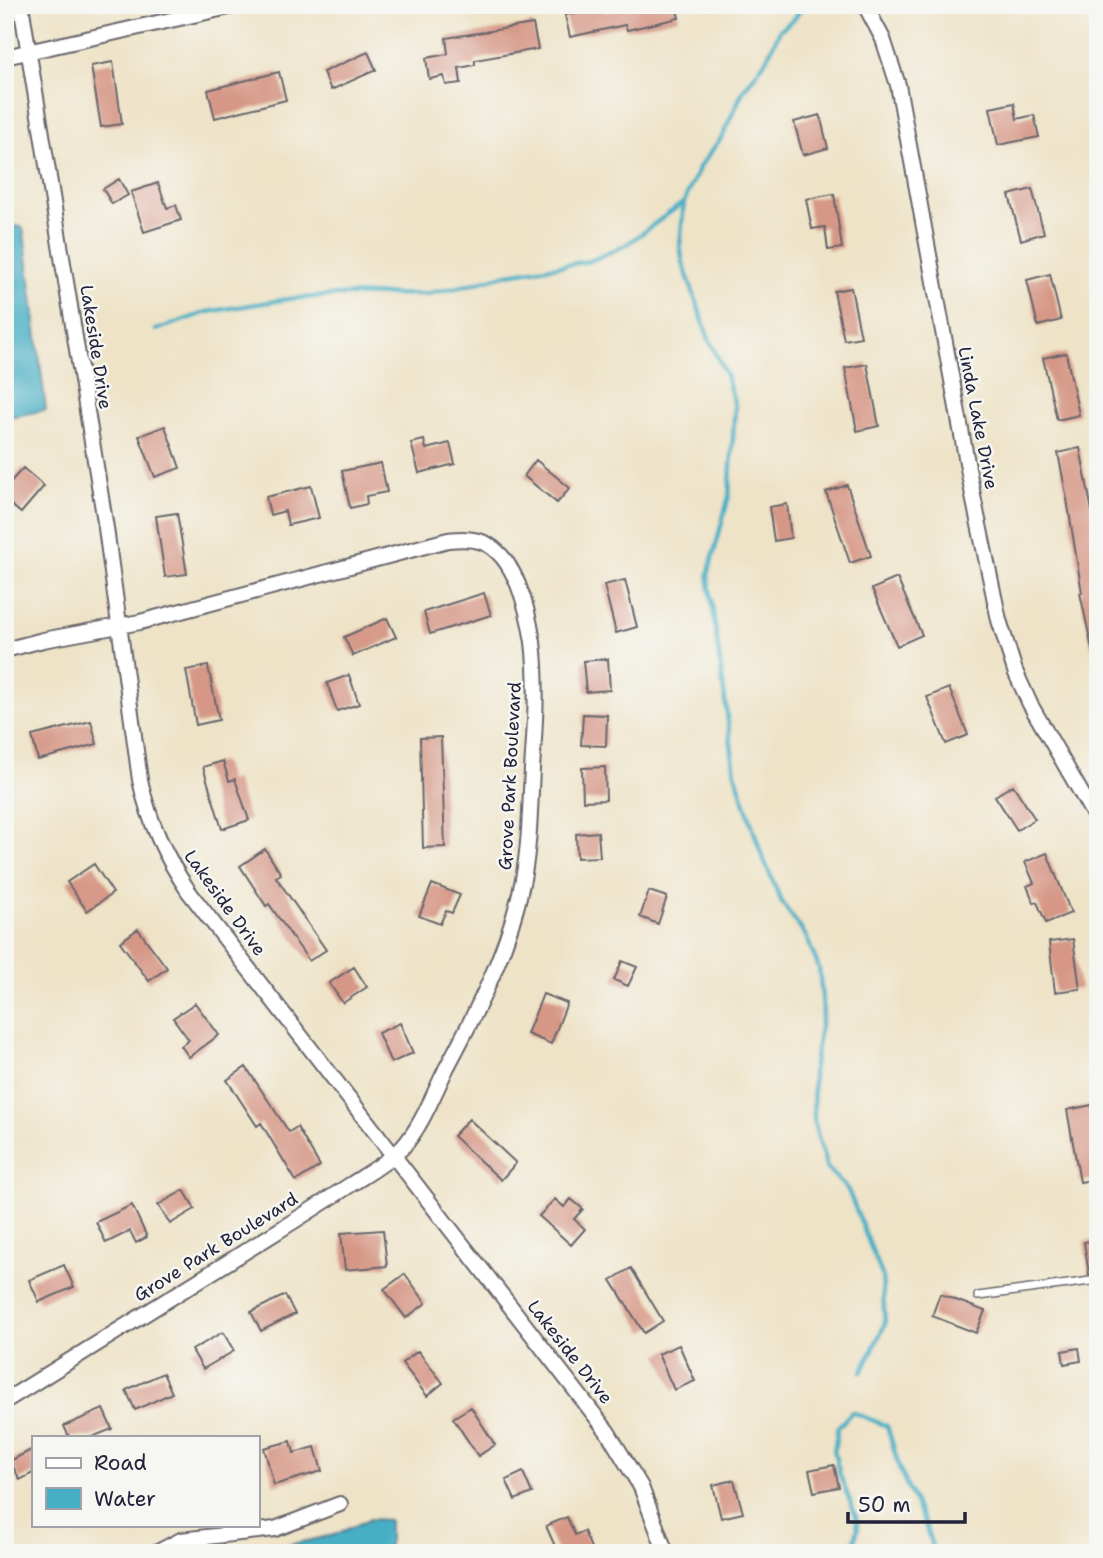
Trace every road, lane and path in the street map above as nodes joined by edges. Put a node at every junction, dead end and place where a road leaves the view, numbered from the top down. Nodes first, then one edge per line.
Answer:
1 (21, 5) edge
2 (238, 5) edge
3 (865, 5) edge
4 (29, 52) junction
5 (5, 57) edge
6 (119, 626) junction
7 (5, 650) edge
8 (1098, 822) edge
9 (393, 1155) junction
10 (1098, 1280) edge
11 (978, 1296) dead end
12 (5, 1401) edge
13 (340, 1504) dead end
14 (156, 1553) edge
15 (666, 1553) edge

1 - 4 street, Lakeside Drive
2 - 4 street
3 - 8 street, Linda Lake Drive
4 - 5 street
4 - 6 street, Lakeside Drive
6 - 7 street, Grove Park Boulevard
6 - 9 street, Lakeside Drive
6 - 9 street, Grove Park Boulevard
9 - 12 street, Grove Park Boulevard
9 - 15 street, Lakeside Drive
10 - 11 lane
13 - 14 street

